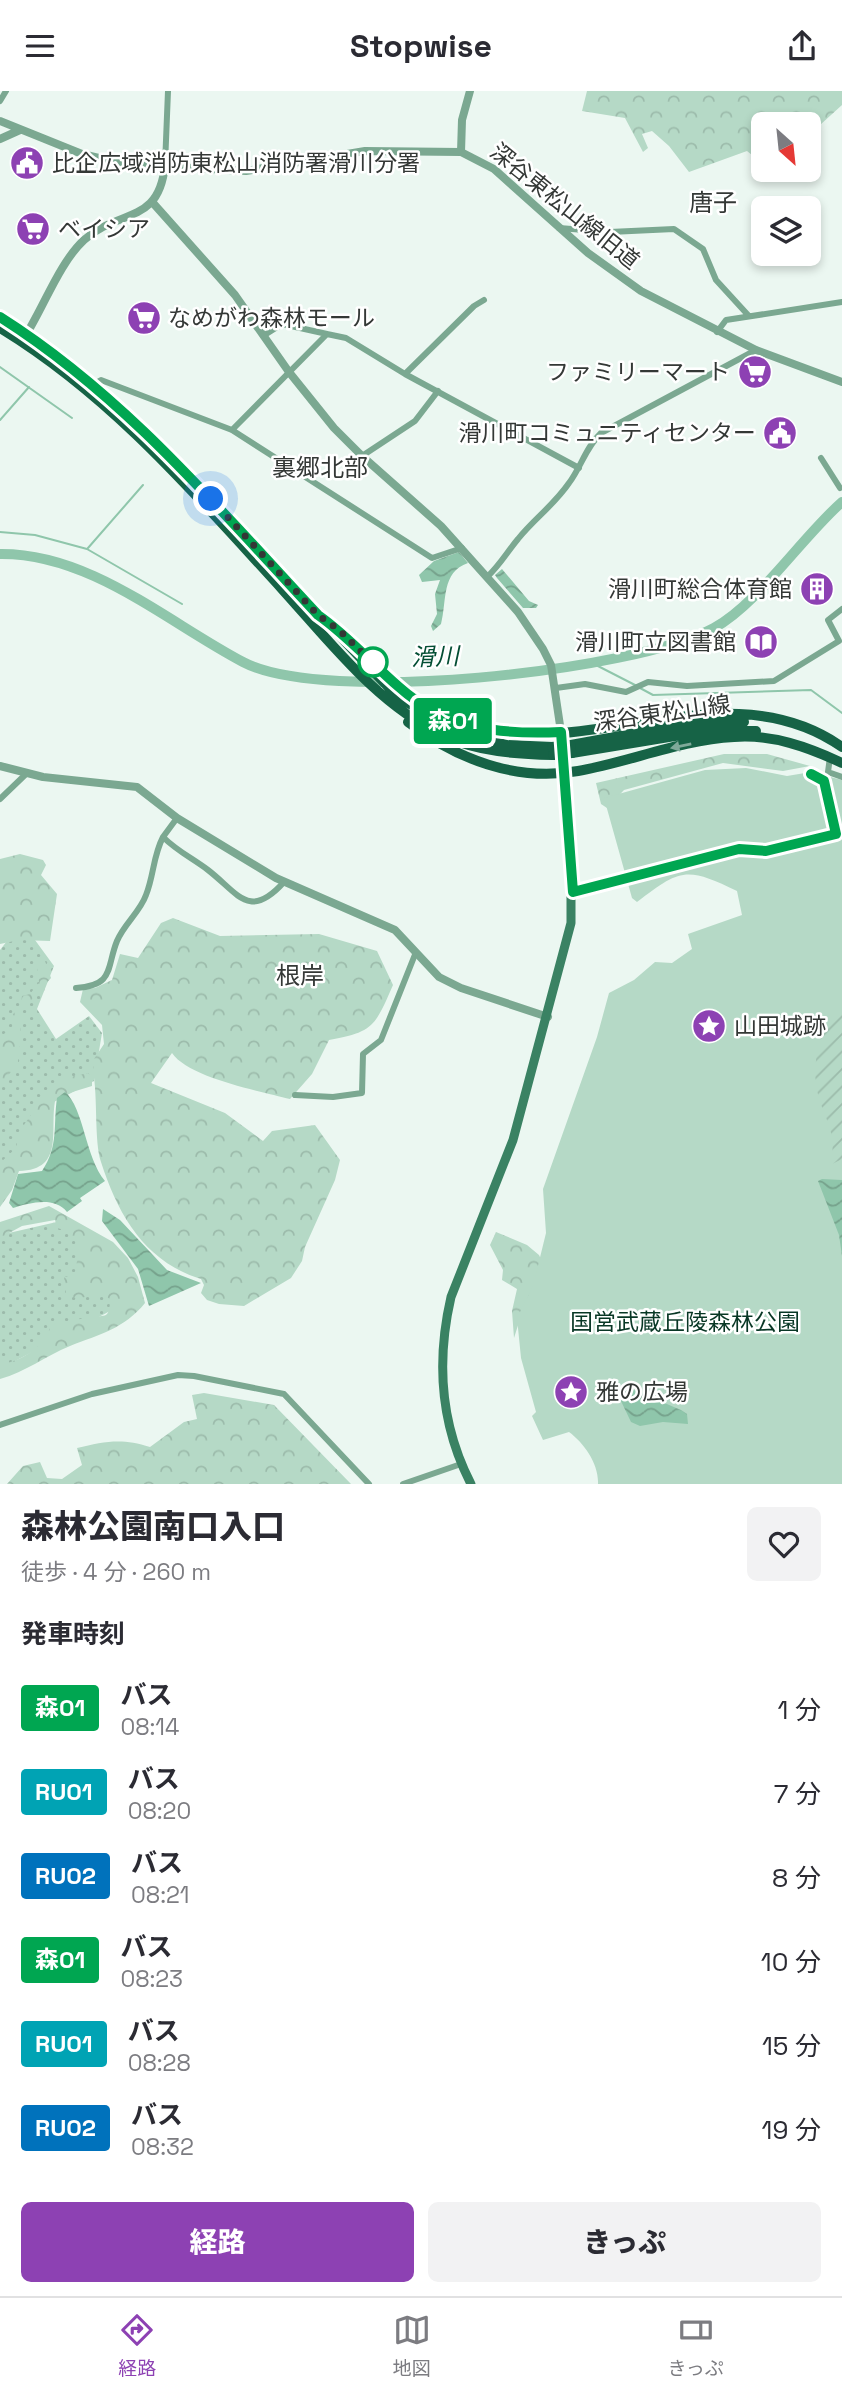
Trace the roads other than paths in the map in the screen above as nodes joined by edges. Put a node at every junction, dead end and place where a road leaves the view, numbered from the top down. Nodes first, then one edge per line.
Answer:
1 (6, 91) edge
2 (167, 91) edge
3 (470, 91) edge
4 (0, 101) edge
5 (0, 121) edge
6 (20, 130) junction
7 (0, 139) edge
8 (461, 152) junction
9 (165, 165) junction
10 (153, 203) junction
11 (559, 228) junction
12 (484, 300) dead end
13 (842, 302) edge
14 (748, 315) junction
15 (0, 317) edge
16 (0, 328) edge
17 (717, 332) junction
18 (327, 334) junction
19 (263, 336) junction
20 (24, 338) junction
21 (756, 350) junction
22 (289, 372) junction
23 (405, 374) junction
24 (842, 382) edge
25 (94, 384) junction
26 (438, 391) junction
27 (232, 430) junction
28 (362, 456) junction
29 (821, 458) dead end
30 (579, 468) junction
31 (842, 473) edge
32 (834, 478) junction
33 (840, 488) dead end
34 (462, 548) junction
35 (487, 577) junction
36 (842, 609) edge
37 (318, 615) junction
38 (324, 635) junction
39 (556, 685) junction
40 (561, 732) junction
41 (572, 749) junction
42 (842, 749) edge
43 (553, 751) junction
44 (830, 757) junction
45 (842, 761) edge
46 (0, 766) edge
47 (563, 773) junction
48 (26, 774) junction
49 (842, 777) edge
50 (0, 799) edge
51 (177, 818) junction
52 (163, 837) junction
53 (284, 882) junction
54 (416, 952) junction
55 (76, 988) dead end
56 (548, 1017) junction
57 (295, 1095) dead end
58 (0, 1425) edge
59 (461, 1464) junction
60 (369, 1484) edge
61 (403, 1484) edge
62 (471, 1484) edge

1 - 4 street
2 - 9 street
3 - 8 street
5 - 6 street, 深谷東松山線旧道
6 - 7 street
6 - 9 street, 深谷東松山線旧道
8 - 9 street, 深谷東松山線旧道
8 - 11 street, 深谷東松山線旧道
9 - 10 street
10 - 19 street
10 - 20 street
11 - 14 street
11 - 17 street, 深谷東松山線旧道
12 - 23 street
13 - 14 street
14 - 17 street
15 - 20 main road, 深谷東松山線
16 - 20 main road, 深谷東松山線
17 - 21 street, 深谷東松山線旧道
18 - 19 street
18 - 22 street
18 - 23 street
19 - 22 street
20 - 25 main road, 深谷東松山線
20 - 38 main road, 深谷東松山線
21 - 24 street, 深谷東松山線旧道
21 - 30 street
22 - 27 street
22 - 28 street
23 - 26 street
25 - 27 street
25 - 37 main road, 深谷東松山線
26 - 28 street
26 - 30 street
27 - 34 street
28 - 34 street
29 - 32 street
30 - 35 street
31 - 32 street
32 - 33 street
34 - 35 street
35 - 39 street
36 - 39 street
37 - 40 main road, 深谷東松山線
37 - 43 main road, 深谷東松山線
38 - 43 main road, 深谷東松山線
38 - 47 main road, 深谷東松山線
39 - 40 street
40 - 42 main road, 深谷東松山線
40 - 47 main road
41 - 42 main road, 深谷東松山線
41 - 43 main road, 深谷東松山線, bridge
41 - 45 main road, 深谷東松山線
44 - 45 main road, 深谷東松山線
44 -> 47 main road, 深谷東松山線
44 - 49 street
46 - 48 street
47 - 56 main road
48 - 50 street
48 - 51 street
51 - 52 street
51 - 53 street
52 - 53 street
52 - 55 street
53 - 54 street
54 - 56 street
54 - 57 street
56 - 59 main road
58 - 60 street
59 - 61 street
59 - 62 main road

